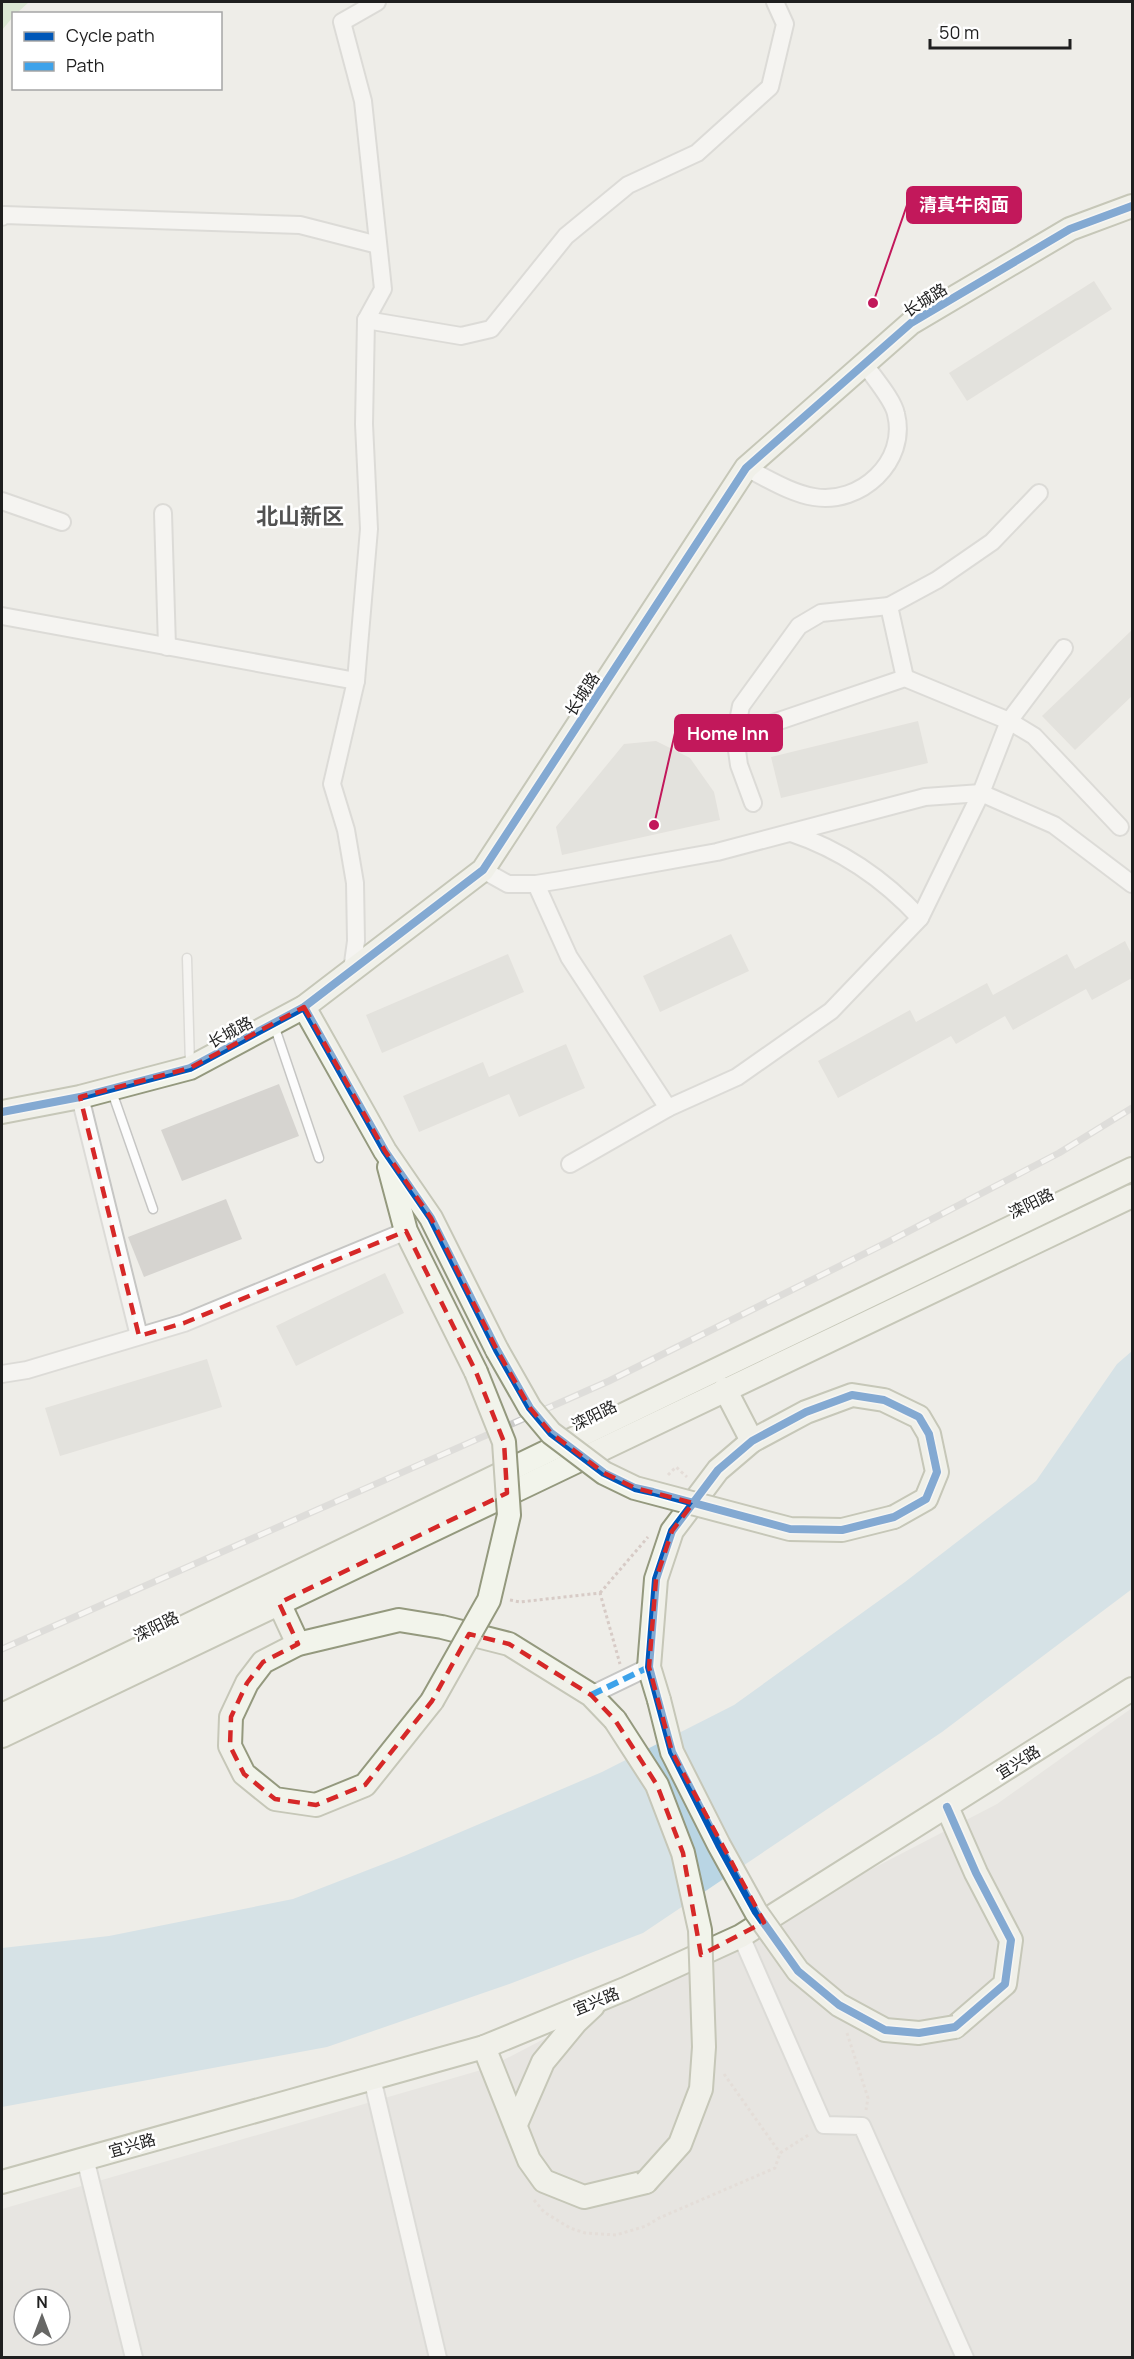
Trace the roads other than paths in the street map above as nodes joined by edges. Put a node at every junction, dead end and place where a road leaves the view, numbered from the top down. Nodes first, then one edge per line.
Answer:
1 (377, 2) edge
2 (775, 2) edge
3 (1132, 206) edge
4 (2, 217) edge
5 (378, 245) junction
6 (366, 320) junction
7 (864, 363) junction
8 (746, 468) junction
9 (1039, 493) dead end
10 (2, 501) edge
11 (163, 513) dead end
12 (62, 522) dead end
13 (889, 606) junction
14 (2, 616) edge
15 (167, 646) junction
16 (1064, 648) dead end
17 (905, 678) junction
18 (356, 681) junction
19 (1009, 721) junction
20 (735, 736) junction
21 (981, 793) junction
22 (753, 803) dead end
23 (1120, 827) dead end
24 (791, 833) junction
25 (483, 870) junction
26 (536, 884) junction
27 (1132, 884) edge
28 (920, 918) junction
29 (187, 958) dead end
30 (352, 970) junction
31 (304, 1007) junction
32 (274, 1024) junction
33 (190, 1068) junction
34 (110, 1089) junction
35 (80, 1097) junction
36 (668, 1108) junction
37 (2, 1112) edge
38 (385, 1151) junction
39 (319, 1158) dead end
40 (570, 1164) dead end
41 (1132, 1169) edge
42 (1132, 1196) edge
43 (153, 1209) dead end
44 (406, 1231) junction
45 (140, 1336) junction
46 (2, 1374) edge
47 (725, 1389) junction
48 (752, 1441) junction
49 (279, 1603) junction
50 (298, 1644) junction
51 (649, 1667) junction
52 (1132, 1689) edge
53 (591, 1695) junction
54 (2, 1715) edge
55 (2, 1736) edge
56 (947, 1807) junction
57 (741, 1936) junction
58 (600, 1999) junction
59 (484, 2047) junction
60 (372, 2078) junction
61 (516, 2124) junction
62 (85, 2158) junction
63 (2, 2181) edge
64 (134, 2358) edge
65 (438, 2358) edge
66 (965, 2358) edge

1 - 5 street
2 - 6 street
3 - 7 street, 长城路
4 - 5 street
5 - 6 street
6 - 18 street
7 - 8 street, 长城路
7 - 8 street
8 - 25 street, 长城路
9 - 13 street
10 - 12 street
11 - 15 street
13 - 17 street
13 - 20 street
14 - 15 street
15 - 18 street
16 - 19 street
17 - 19 street
17 - 20 street
18 - 30 street
19 - 21 street
19 - 23 street
20 - 22 street
21 - 24 street
21 - 27 street
21 - 28 street
24 - 26 street
24 - 28 street
25 - 26 street
25 - 30 street, 长城路
26 - 36 street
28 - 36 street
29 - 33 lane
30 - 31 street, 长城路
31 - 32 street, 长城路
31 - 38 street
32 - 33 street, 长城路
32 - 39 lane
33 - 34 street, 长城路
34 - 35 street, 长城路
34 - 43 lane
35 - 37 street, 长城路
35 - 45 street
36 - 40 street
38 - 44 street
38 - 48 street, bridge
41 - 54 street, 滦阳路
42 - 47 street, 滦阳路
44 - 45 street
44 - 50 street, bridge
45 - 46 street
47 - 48 street
47 - 49 street, 滦阳路
48 - 51 street
49 - 50 street
49 - 55 street, 滦阳路
50 - 53 street
51 - 53 street
51 - 56 street, bridge
52 - 56 street, 宜兴路
53 - 61 street, bridge
56 - 57 street, 宜兴路
57 - 58 street, 宜兴路
57 - 66 street
58 - 59 street, 宜兴路
58 - 61 street
59 - 60 street, 宜兴路
59 - 61 street
60 - 62 street, 宜兴路
60 - 65 street
62 - 63 street, 宜兴路
62 - 64 street

